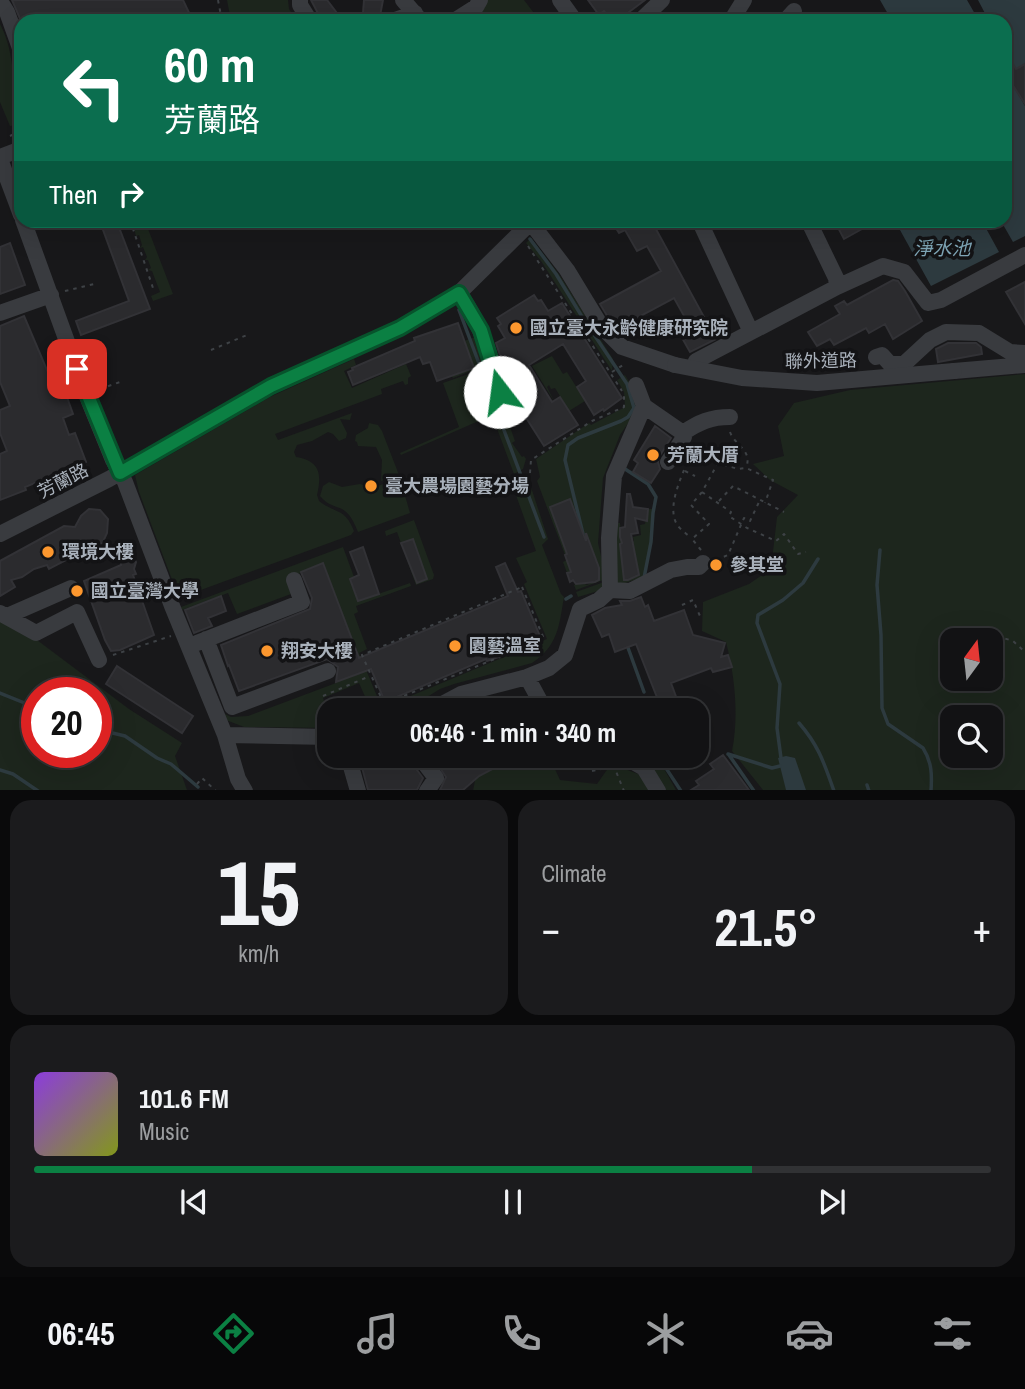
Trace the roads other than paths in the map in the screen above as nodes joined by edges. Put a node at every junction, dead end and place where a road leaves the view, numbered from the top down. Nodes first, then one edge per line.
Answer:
1 (401, 0) edge
2 (480, 0) edge
3 (559, 0) edge
4 (662, 0) edge
5 (0, 1) edge
6 (393, 14) edge
7 (415, 14) edge
8 (465, 14) edge
9 (570, 14) edge
10 (647, 14) edge
11 (14, 41) edge
12 (14, 145) edge
13 (0, 158) edge
14 (14, 196) edge
15 (26, 228) edge
16 (526, 228) edge
17 (536, 228) edge
18 (703, 228) edge
19 (812, 228) edge
20 (1025, 255) edge
21 (838, 286) junction
22 (459, 293) junction
23 (51, 295) junction
24 (0, 313) edge
25 (751, 332) junction
26 (1025, 353) edge
27 (876, 357) dead end
28 (696, 361) dead end
29 (1025, 365) edge
30 (901, 371) junction
31 (949, 373) junction
32 (636, 385) dead end
33 (500, 392) dead end
34 (644, 407) junction
35 (730, 417) road end
36 (683, 433) junction
37 (668, 462) road end
38 (120, 473) junction
39 (0, 534) edge
40 (703, 563) road end
41 (294, 580) dead end
42 (71, 588) dead end
43 (610, 590) junction
44 (3, 615) edge
45 (185, 639) junction
46 (206, 639) junction
47 (99, 660) road end
48 (328, 671) dead end
49 (527, 677) junction
50 (454, 698) edge
51 (538, 698) edge
52 (225, 735) junction
53 (317, 737) edge
54 (352, 768) edge
55 (428, 768) edge
56 (645, 768) edge
57 (244, 790) edge
58 (358, 790) edge
59 (427, 790) edge
60 (658, 790) edge

1 - 6 street
1 - 7 street
2 - 8 street
3 - 9 street
4 - 10 street
5 - 11 street
12 - 13 street
13 - 14 street
15 - 23 street
16 - 22 street, 芳蘭路
17 - 31 street, 聯外道路, bridge
18 - 25 street
19 - 21 street
20 - 21 street
21 - 25 street
22 - 33 street
22 - 38 street, 芳蘭路
23 - 24 street
23 - 38 street
25 - 28 street
26 - 30 street
27 - 30 street
29 - 31 street, 聯外道路
30 - 31 street
32 - 34 street
34 - 36 street
34 - 43 street
35 - 36 street
36 - 37 street
38 - 39 street, 芳蘭路
38 - 45 street
40 - 43 street
41 - 46 street
42 - 44 street
43 - 49 street
44 - 47 street
45 - 46 street
45 - 52 street
46 - 48 street
49 - 50 street
49 - 51 street
52 - 53 street
52 - 57 street
54 - 58 street
55 - 59 street
56 - 60 street

